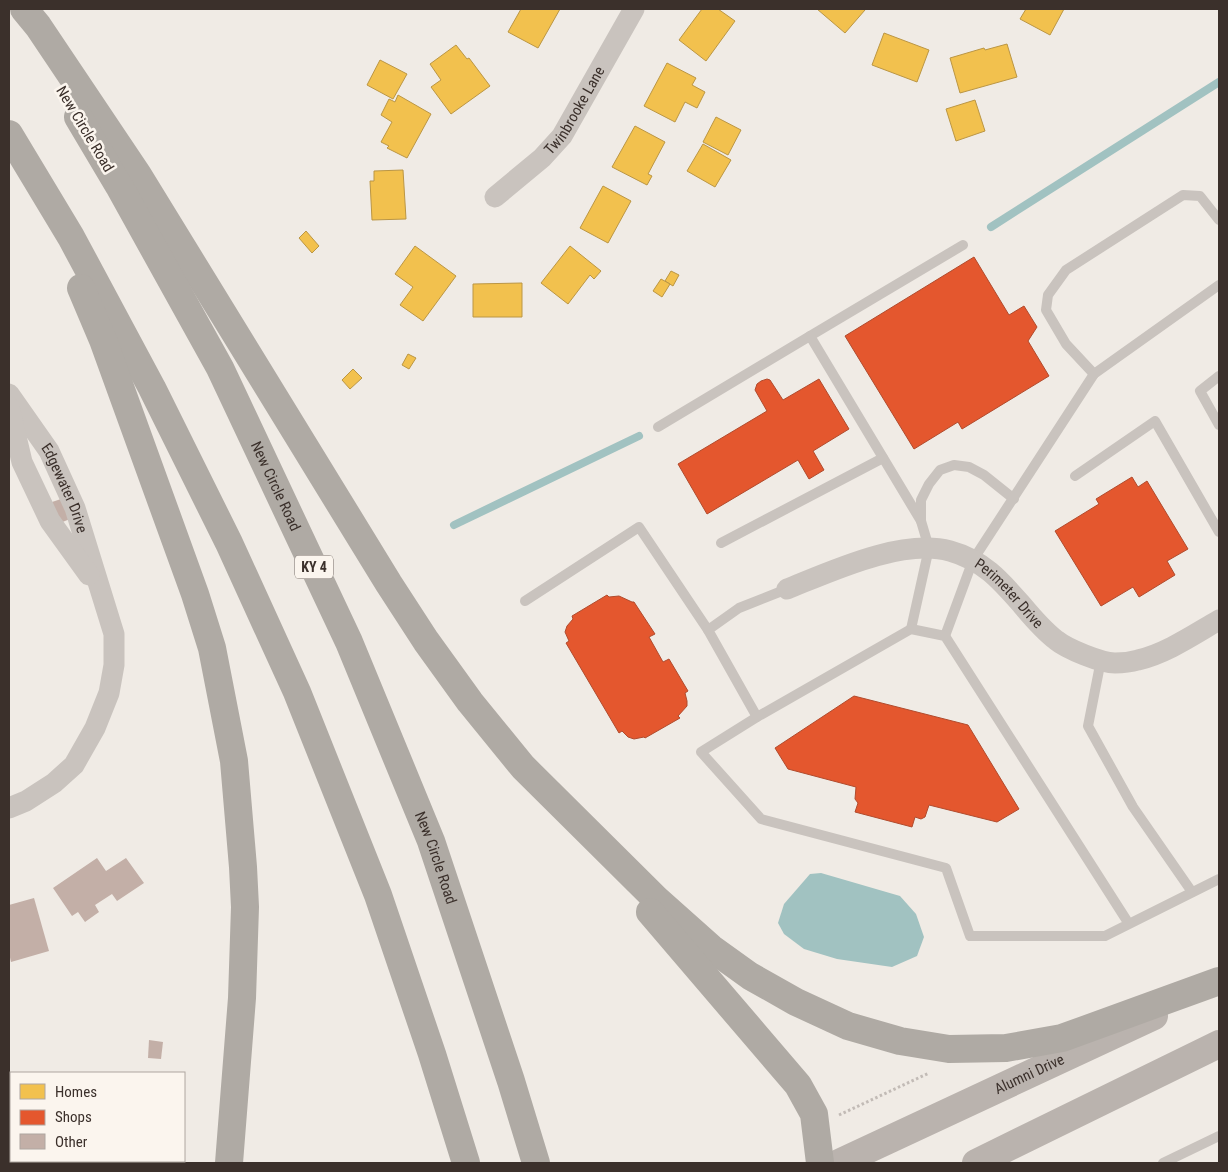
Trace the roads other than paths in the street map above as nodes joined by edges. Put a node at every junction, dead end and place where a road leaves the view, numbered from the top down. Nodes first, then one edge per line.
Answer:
1 (9, 9) edge
2 (24, 9) edge
3 (634, 9) edge
4 (9, 135) edge
5 (495, 197) dead end
6 (1219, 220) edge
7 (963, 245) dead end
8 (1219, 285) edge
9 (810, 336) junction
10 (1094, 374) junction
11 (1219, 376) edge
12 (9, 394) edge
13 (9, 407) edge
14 (1219, 425) edge
15 (658, 427) dead end
16 (883, 458) junction
17 (1076, 476) dead end
18 (1014, 499) junction
19 (921, 521) junction
20 (1219, 532) edge
21 (721, 543) dead end
22 (929, 548) junction
23 (973, 560) junction
24 (787, 589) joint
25 (101, 592) junction
26 (525, 601) dead end
27 (1219, 620) edge
28 (912, 629) junction
29 (708, 630) junction
30 (945, 636) junction
31 (1101, 660) junction
32 (756, 717) junction
33 (563, 806) junction
34 (9, 808) edge
35 (1219, 879) edge
36 (1192, 892) junction
37 (1129, 924) junction
38 (1219, 981) edge
39 (1219, 985) edge
40 (1219, 1044) edge
41 (1219, 1136) edge
42 (229, 1163) edge
43 (466, 1163) edge
44 (536, 1163) edge
45 (820, 1163) edge
46 (839, 1163) edge
47 (976, 1163) edge
48 (1163, 1163) edge

1 - 44 highway, New Circle Road / KY 4
2 - 33 highway
3 - 5 street, Twinbrooke Lane
4 - 42 highway
4 - 43 highway
6 - 10 lane
7 - 9 lane
8 - 10 lane
9 - 15 lane
9 - 16 lane
10 - 18 lane
11 - 14 lane
12 - 25 street, Edgewater Drive
13 - 25 street, Edgewater Drive
16 - 19 lane
16 - 21 lane
17 - 20 lane
18 - 19 lane
18 - 23 lane
19 - 22 lane
22 - 23 street, Perimeter Drive
22 - 24 street, Perimeter Drive
22 - 28 lane
23 - 30 lane
23 - 31 street, Perimeter Drive
24 - 29 lane
25 - 34 street, Edgewater Drive
26 - 29 lane
27 - 31 street, Perimeter Drive
28 - 30 lane
28 - 32 lane
29 - 32 lane
30 - 37 lane
31 - 36 lane
32 - 37 lane
33 - 38 highway
33 - 45 highway
35 - 36 lane
36 - 37 lane
39 - 46 main road, Alumni Drive
40 - 47 main road
41 - 48 lane

